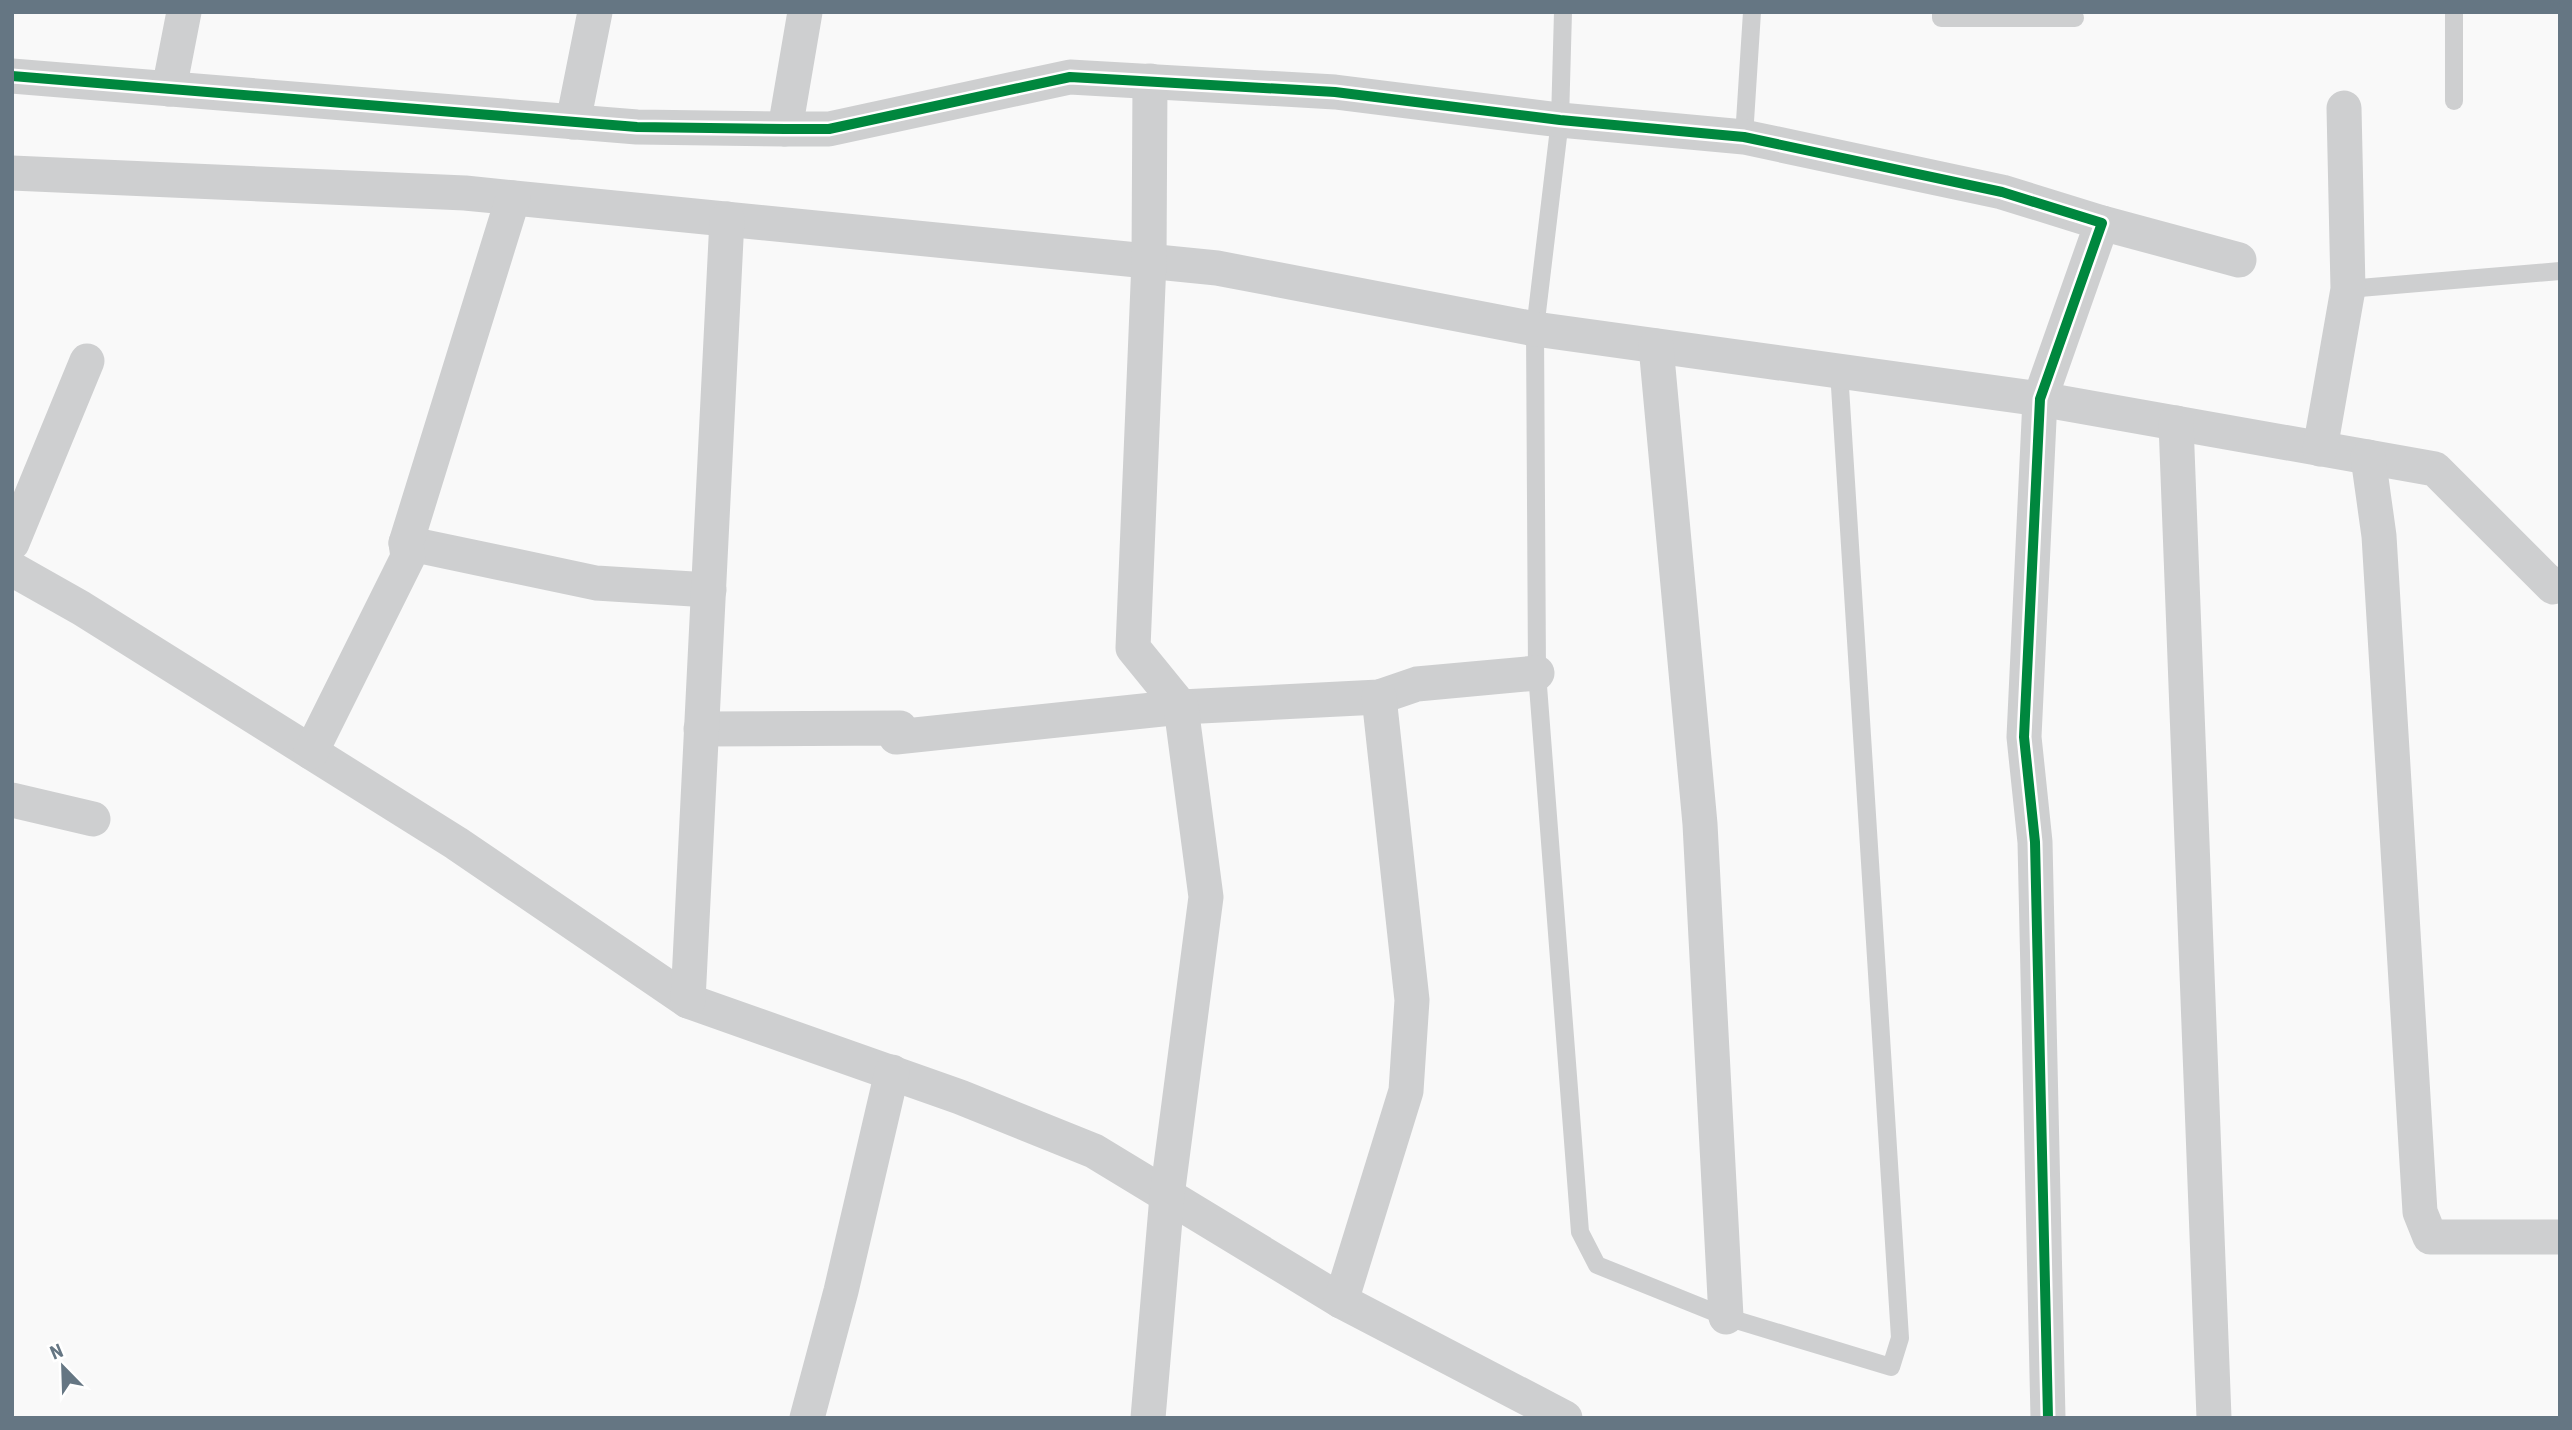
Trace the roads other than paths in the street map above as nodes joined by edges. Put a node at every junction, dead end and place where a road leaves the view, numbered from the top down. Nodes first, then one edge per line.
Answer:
1 (184, 12) edge
2 (595, 12) edge
3 (805, 12) edge
4 (1563, 12) edge
5 (1752, 12) edge
6 (1941, 12) edge
7 (2454, 12) edge
8 (2075, 18) dead end
9 (12, 76) edge
10 (1150, 81) junction
11 (169, 89) junction
12 (2454, 101) dead end
13 (2344, 108) dead end
14 (1560, 120) junction
15 (573, 122) junction
16 (785, 129) junction
17 (1744, 137) junction
18 (12, 173) edge
19 (513, 198) junction
20 (727, 219) junction
21 (2102, 223) junction
22 (2239, 260) dead end
23 (1149, 261) junction
24 (2560, 271) edge
25 (2348, 289) junction
26 (1535, 329) junction
27 (1656, 346) junction
28 (87, 361) dead end
29 (1839, 371) junction
30 (2040, 399) junction
31 (2176, 423) junction
32 (2320, 449) junction
33 (2368, 457) junction
34 (12, 543) edge
35 (406, 543) junction
36 (12, 569) edge
37 (2558, 588) edge
38 (709, 590) junction
39 (1537, 673) junction
40 (1379, 697) junction
41 (1181, 707) junction
42 (701, 729) junction
43 (311, 752) junction
44 (12, 800) edge
45 (93, 819) dead end
46 (688, 1001) junction
47 (892, 1072) junction
48 (1167, 1196) junction
49 (2560, 1237) edge
50 (1341, 1301) junction
51 (1726, 1317) junction
52 (807, 1418) edge
53 (1148, 1418) edge
54 (1565, 1418) edge
55 (2048, 1418) edge
56 (2214, 1418) edge

1 - 11 street
2 - 15 street
3 - 16 street
4 - 14 lane
5 - 17 lane
6 - 8 lane
7 - 12 lane
9 - 11 street
10 - 14 street
10 - 16 street
10 - 23 street
11 - 15 street
13 - 25 street
14 - 17 street
14 - 26 lane
15 - 16 street
17 - 21 street
18 - 19 street
19 - 20 street
19 - 35 street
20 - 23 street
20 - 38 street
21 - 22 street
21 - 30 street
23 - 26 street
23 - 41 street
24 - 25 lane
25 - 32 street
26 - 27 street
26 - 39 lane
27 - 29 street
27 - 51 street
28 - 34 street
29 - 30 street
29 - 51 lane
30 - 31 street
30 - 55 street
31 - 32 street
31 - 56 street
32 - 33 street
33 - 37 street
33 - 49 street
35 - 38 street
35 - 43 street
36 - 43 street
38 - 42 street
39 - 40 street
39 - 51 lane
40 - 41 street
40 - 50 street
41 - 42 street
41 - 48 street
42 - 46 street
43 - 46 street
44 - 45 street
46 - 47 street
47 - 48 street
47 - 52 street
48 - 50 street
48 - 53 street
50 - 54 street

